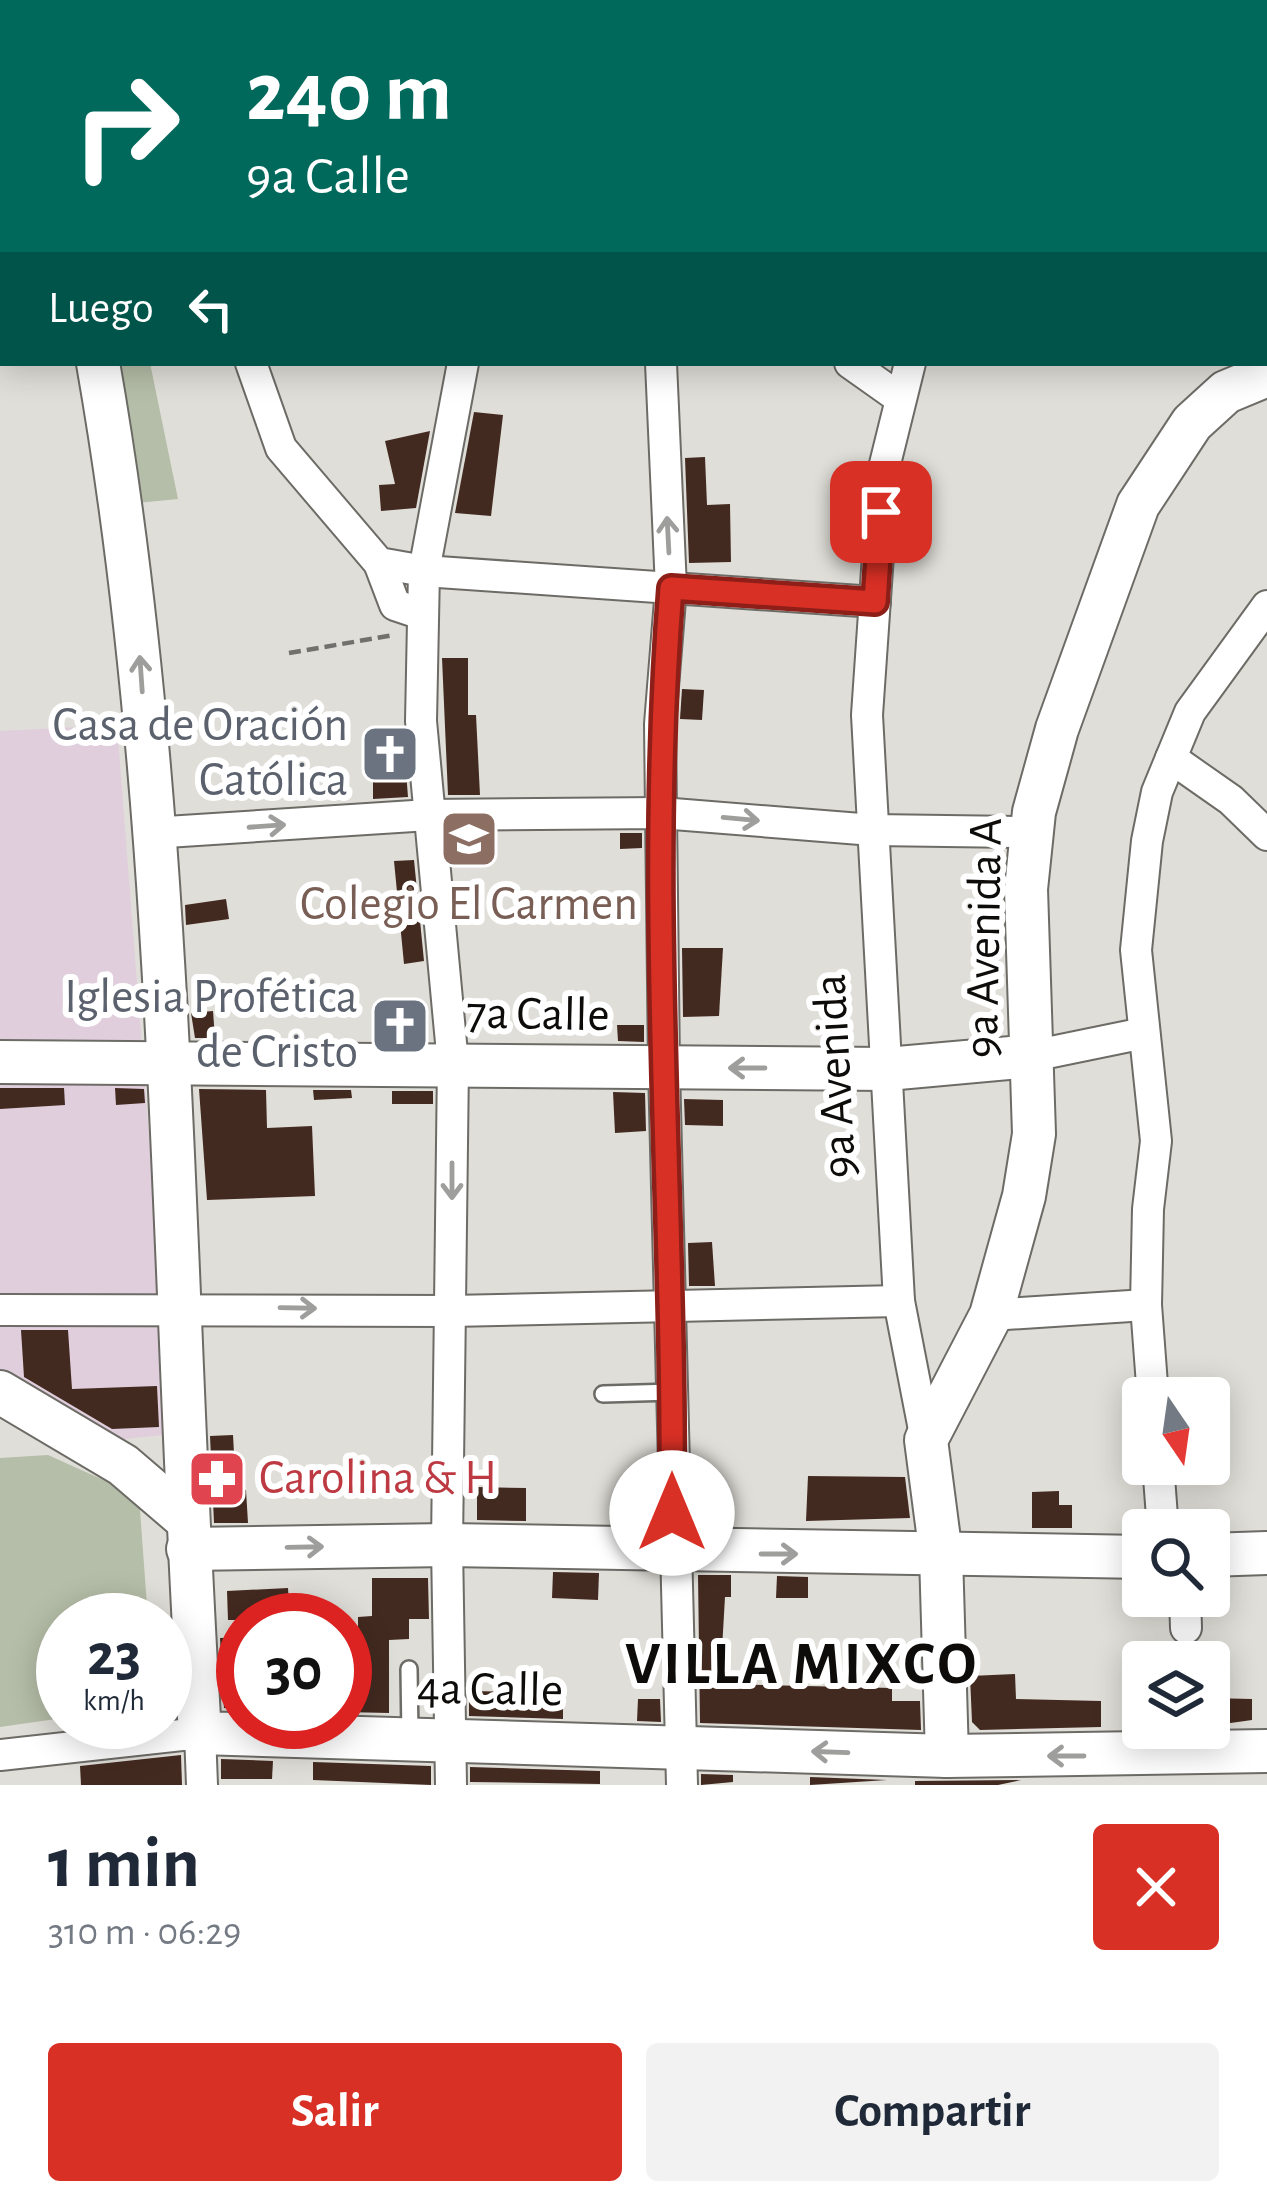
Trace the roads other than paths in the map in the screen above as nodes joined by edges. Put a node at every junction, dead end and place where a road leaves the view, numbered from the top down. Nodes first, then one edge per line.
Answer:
1 (98, 366) edge
2 (252, 366) edge
3 (462, 366) edge
4 (661, 366) edge
5 (854, 366) edge
6 (909, 366) edge
7 (1267, 375) edge
8 (898, 398) junction
9 (379, 563) junction
10 (424, 571) junction
11 (671, 588) junction
12 (875, 602) junction
13 (1267, 606) edge
14 (423, 622) junction
15 (1171, 758) junction
16 (661, 813) junction
17 (429, 815) junction
18 (873, 830) junction
19 (1023, 832) dead end
20 (151, 833) junction
21 (1267, 836) edge
22 (1144, 1033) junction
23 (1032, 1056) junction
24 (0, 1062) edge
25 (166, 1064) junction
26 (453, 1064) junction
27 (664, 1067) junction
28 (887, 1069) junction
29 (899, 1301) junction
30 (674, 1305) junction
31 (1146, 1305) junction
32 (182, 1306) junction
33 (0, 1310) edge
34 (451, 1311) junction
35 (991, 1315) junction
36 (1151, 1377) edge
37 (0, 1392) edge
38 (673, 1392) junction
39 (603, 1394) dead end
40 (926, 1440) junction
41 (186, 1454) junction
42 (123, 1466) junction
43 (187, 1534) junction
44 (447, 1545) junction
45 (672, 1553) junction
46 (1267, 1553) edge
47 (1230, 1554) edge
48 (941, 1555) junction
49 (1122, 1557) edge
50 (1186, 1617) edge
51 (1186, 1628) dead end
52 (409, 1669) dead end
53 (200, 1733) junction
54 (431, 1740) junction
55 (1267, 1751) edge
56 (0, 1755) edge
57 (681, 1765) edge
58 (1168, 1770) edge
59 (947, 1771) edge
60 (202, 1785) edge
61 (451, 1785) edge

20 -> 1 street
2 - 9 street
3 - 10 street
11 -> 4 street
5 - 8 street
6 - 8 street, 9a Avenida
7 - 23 street, 9a Avenida A
8 - 12 street, 9a Avenida
9 - 10 street
9 - 14 street
10 - 11 street
10 - 14 street
11 - 12 street
11 - 16 street
12 - 18 street, 9a Avenida
13 - 15 street
14 - 17 street
15 - 21 street
15 - 22 street
16 - 17 street
16 -> 18 street
16 - 27 street
20 -> 17 street
17 - 26 street
18 - 19 street
18 - 28 street, 9a Avenida
20 - 25 street
22 - 23 street, 7a Calle
22 - 31 street
23 - 28 street, 7a Calle
23 - 35 street, 9a Avenida A
24 - 25 street, 7a Calle
25 - 26 street, 7a Calle
25 - 32 street
26 - 27 street, 7a Calle
26 -> 34 street
28 -> 27 street, 7a Calle
27 - 30 street
28 - 29 street, 9a Avenida
29 - 30 street
29 - 40 street, 9a Avenida
30 - 34 street
30 - 38 street
31 - 35 street
31 - 36 street
32 - 33 street
32 -> 34 street
32 - 41 street
34 - 44 street
35 - 40 street, 9a Avenida A
37 - 42 street
38 - 39 lane
38 - 45 street
40 - 48 street, 9a Avenida
41 - 42 street
41 - 43 street
42 - 43 street
43 -> 44 street
43 - 53 street
44 - 45 street
44 - 54 street
45 -> 48 street
45 - 57 street
46 - 47 street
48 - 49 street
48 - 59 street, 9a Avenida
50 - 51 street
52 - 54 lane
53 - 54 street, 4a Calle
53 - 56 street, 4a Calle
53 - 60 street
54 - 57 street, 4a Calle
54 - 61 street
55 - 58 street, 4a Calle
59 -> 57 street, 4a Calle
58 -> 59 street, 4a Calle

